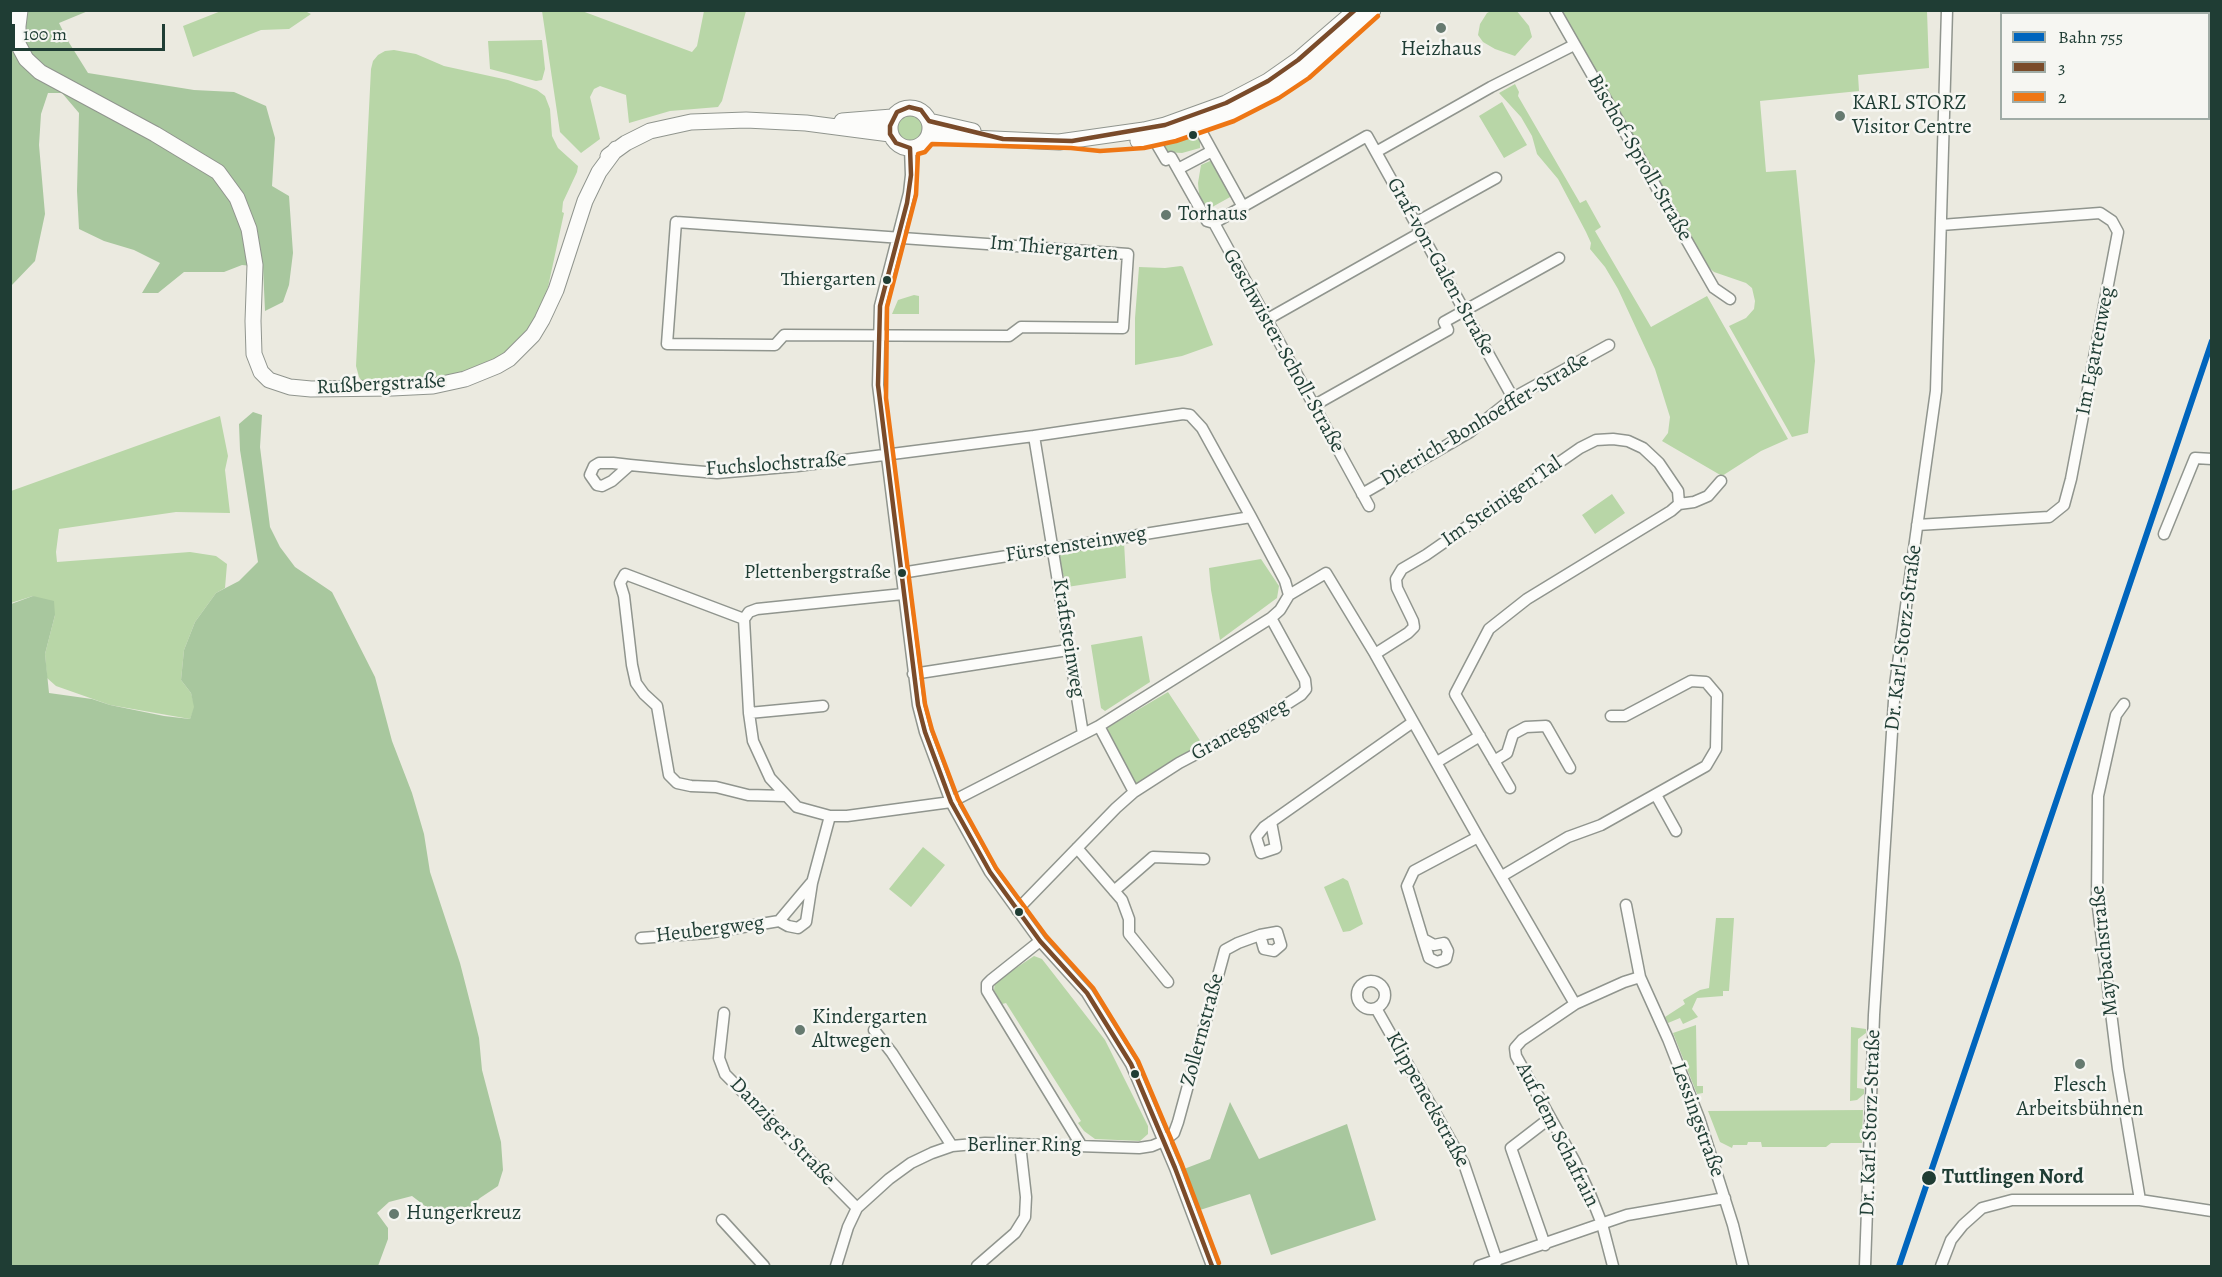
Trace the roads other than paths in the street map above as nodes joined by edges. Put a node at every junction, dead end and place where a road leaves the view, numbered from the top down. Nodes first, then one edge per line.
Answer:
1 (20, 10) edge
2 (1356, 10) edge
3 (1373, 10) edge
4 (1555, 10) edge
5 (1947, 10) edge
6 (1574, 45) junction
7 (892, 117) junction
8 (929, 121) junction
9 (806, 123) junction
10 (1201, 131) dead end
11 (890, 134) junction
12 (929, 136) junction
13 (1367, 136) joint
14 (1003, 139) junction
15 (1072, 141) junction
16 (1156, 143) dead end
17 (910, 148) junction
18 (1212, 151) junction
19 (1376, 152) junction
20 (1178, 169) junction
21 (1497, 178) dead end
22 (1243, 207) junction
23 (1214, 223) junction
24 (1941, 225) junction
25 (1418, 228) junction
26 (897, 237) junction
27 (1559, 258) dead end
28 (1730, 299) dead end
29 (1464, 310) junction
30 (1266, 320) junction
31 (878, 336) junction
32 (1609, 345) dead end
33 (1513, 398) junction
34 (1313, 406) junction
35 (1034, 436) junction
36 (885, 455) junction
37 (2211, 459) edge
38 (630, 465) dead end
39 (1721, 481) dead end
40 (1362, 494) junction
41 (1679, 504) junction
42 (1369, 506) dead end
43 (1251, 517) junction
44 (1917, 525) junction
45 (2164, 534) dead end
46 (1054, 549) junction
47 (901, 573) junction
48 (903, 594) junction
49 (1289, 595) junction
50 (1271, 618) junction
51 (744, 619) junction
52 (1068, 650) junction
53 (1375, 654) junction
54 (913, 674) junction
55 (2124, 704) dead end
56 (823, 706) dead end
57 (749, 713) junction
58 (1611, 716) dead end
59 (1413, 722) junction
60 (1099, 726) junction
61 (1083, 734) junction
62 (1480, 736) junction
63 (1494, 761) junction
64 (1437, 762) junction
65 (1570, 768) dead end
66 (1509, 788) dead end
67 (1134, 792) junction
68 (1656, 795) junction
69 (785, 796) junction
70 (951, 802) junction
71 (830, 816) junction
72 (1271, 822) dead end
73 (1676, 831) dead end
74 (1478, 837) junction
75 (1077, 848) junction
76 (1204, 859) dead end
77 (1502, 876) junction
78 (812, 883) junction
79 (1114, 891) junction
80 (1626, 905) dead end
81 (1017, 910) junction
82 (779, 921) junction
83 (1260, 935) dead end
84 (641, 938) dead end
85 (1423, 939) dead end
86 (1041, 941) junction
87 (1640, 977) junction
88 (1168, 982) dead end
89 (1575, 1004) junction
90 (1377, 1010) dead end
91 (724, 1013) dead end
92 (874, 1030) dead end
93 (1550, 1118) junction
94 (1164, 1142) junction
95 (1020, 1144) junction
96 (1081, 1145) junction
97 (952, 1146) junction
98 (1725, 1198) junction
99 (2140, 1200) junction
100 (857, 1208) junction
101 (2211, 1211) edge
102 (722, 1220) dead end
103 (1602, 1224) junction
104 (1545, 1245) junction
105 (1497, 1261) junction
106 (764, 1266) edge
107 (836, 1266) edge
108 (977, 1266) edge
109 (1212, 1266) edge
110 (1479, 1266) edge
111 (1613, 1266) edge
112 (1743, 1266) edge
113 (1865, 1266) edge
114 (1941, 1266) edge

1 - 9 street, Rußbergstraße
2 - 15 street, Rußbergstraße
3 - 15 street, Rußbergstraße
4 - 6 street, Bischof-Sproll-Straße
5 - 24 street, Dr. Karl-Storz-Straße
6 - 19 street
6 - 28 street, Bischof-Sproll-Straße
7 - 8 street, Rußbergstraße
7 - 9 street, Rußbergstraße
7 - 11 street
8 - 12 street
8 - 14 street, Rußbergstraße
9 - 11 street, Rußbergstraße
10 - 18 street
11 - 17 street, Rußbergstraße
12 - 14 street, Rußbergstraße
12 - 17 street
13 - 19 street, Graf-von-Galen-Straße
13 - 22 street, Geschwister-Scholl-Straße
14 - 15 street, Rußbergstraße
16 - 20 street
17 - 26 street
18 - 20 street
18 - 22 street
19 - 25 street, Graf-von-Galen-Straße
20 - 23 street
21 - 25 street
22 - 23 street, Geschwister-Scholl-Straße
23 - 30 street, Geschwister-Scholl-Straße
24 - 44 street, Dr. Karl-Storz-Straße
24 - 44 street, Im Egartenweg
25 - 29 street, Graf-von-Galen-Straße
25 - 30 street
26 - 31 street
26 - 31 street, Im Thiergarten
26 - 31 street, Im Thiergarten
27 - 29 street
29 - 33 street, Graf-von-Galen-Straße
29 - 34 street
30 - 34 street, Geschwister-Scholl-Straße
31 - 36 street
32 - 33 street, Dietrich-Bonhoeffer-Straße
33 - 40 street, Dietrich-Bonhoeffer-Straße
34 - 40 street, Geschwister-Scholl-Straße
35 - 36 street
35 - 43 street
35 - 46 street, Kraftsteinweg
36 - 38 street, Fuchslochstraße
36 - 47 street
37 - 45 street
39 - 41 street
40 - 42 street, Geschwister-Scholl-Straße
41 - 53 street, Im Steinigen Tal
41 - 62 street
43 - 46 street, Fürstensteinweg
43 - 49 street
44 - 113 street, Dr. Karl-Storz-Straße
46 - 47 street, Fürstensteinweg
46 - 52 street, Kraftsteinweg
47 - 48 street
48 - 51 street
48 - 54 street
49 - 50 street
49 - 53 street
50 - 60 street
50 - 67 street, Graneggweg
51 - 57 street
51 - 69 street
52 - 54 street
52 - 61 street, Kraftsteinweg
53 - 59 street
54 - 70 street
55 - 99 street, Maybachstraße
56 - 57 street
57 - 69 street
58 - 68 street
59 - 64 street
59 - 72 street
60 - 61 street
60 - 67 street
61 - 70 street
62 - 63 street
62 - 64 street
63 - 65 street
63 - 66 street
64 - 74 street
67 - 75 street, Graneggweg
68 - 73 street
68 - 77 street
69 - 71 street
70 - 71 street
70 - 81 street
71 - 78 street, Heubergweg
74 - 77 street
74 - 85 street
75 - 79 street
75 - 81 street, Graneggweg
76 - 79 street
77 - 89 street
78 - 82 street, Heubergweg
78 - 82 street, Heubergweg
79 - 88 street
80 - 87 street, Lessingstraße
81 - 86 street
82 - 84 street, Heubergweg
83 - 94 street, Zollernstraße
86 - 94 street
86 - 96 street
87 - 89 street
87 - 98 street, Lessingstraße
89 - 93 street, Auf dem Schafrain
90 - 105 street, Klippeneckstraße
91 - 100 street, Danziger Straße
92 - 97 street
93 - 103 street, Auf dem Schafrain
93 - 104 street
94 - 96 street, Berliner Ring
94 - 109 street
95 - 96 street, Berliner Ring
95 - 97 street, Berliner Ring
95 - 108 street
97 - 100 street, Berliner Ring
98 - 103 street
98 - 112 street, Lessingstraße
99 - 101 street
99 - 114 street
100 - 107 street, Berliner Ring
102 - 106 street
103 - 104 street
103 - 111 street, Auf dem Schafrain
104 - 105 street
105 - 110 street

